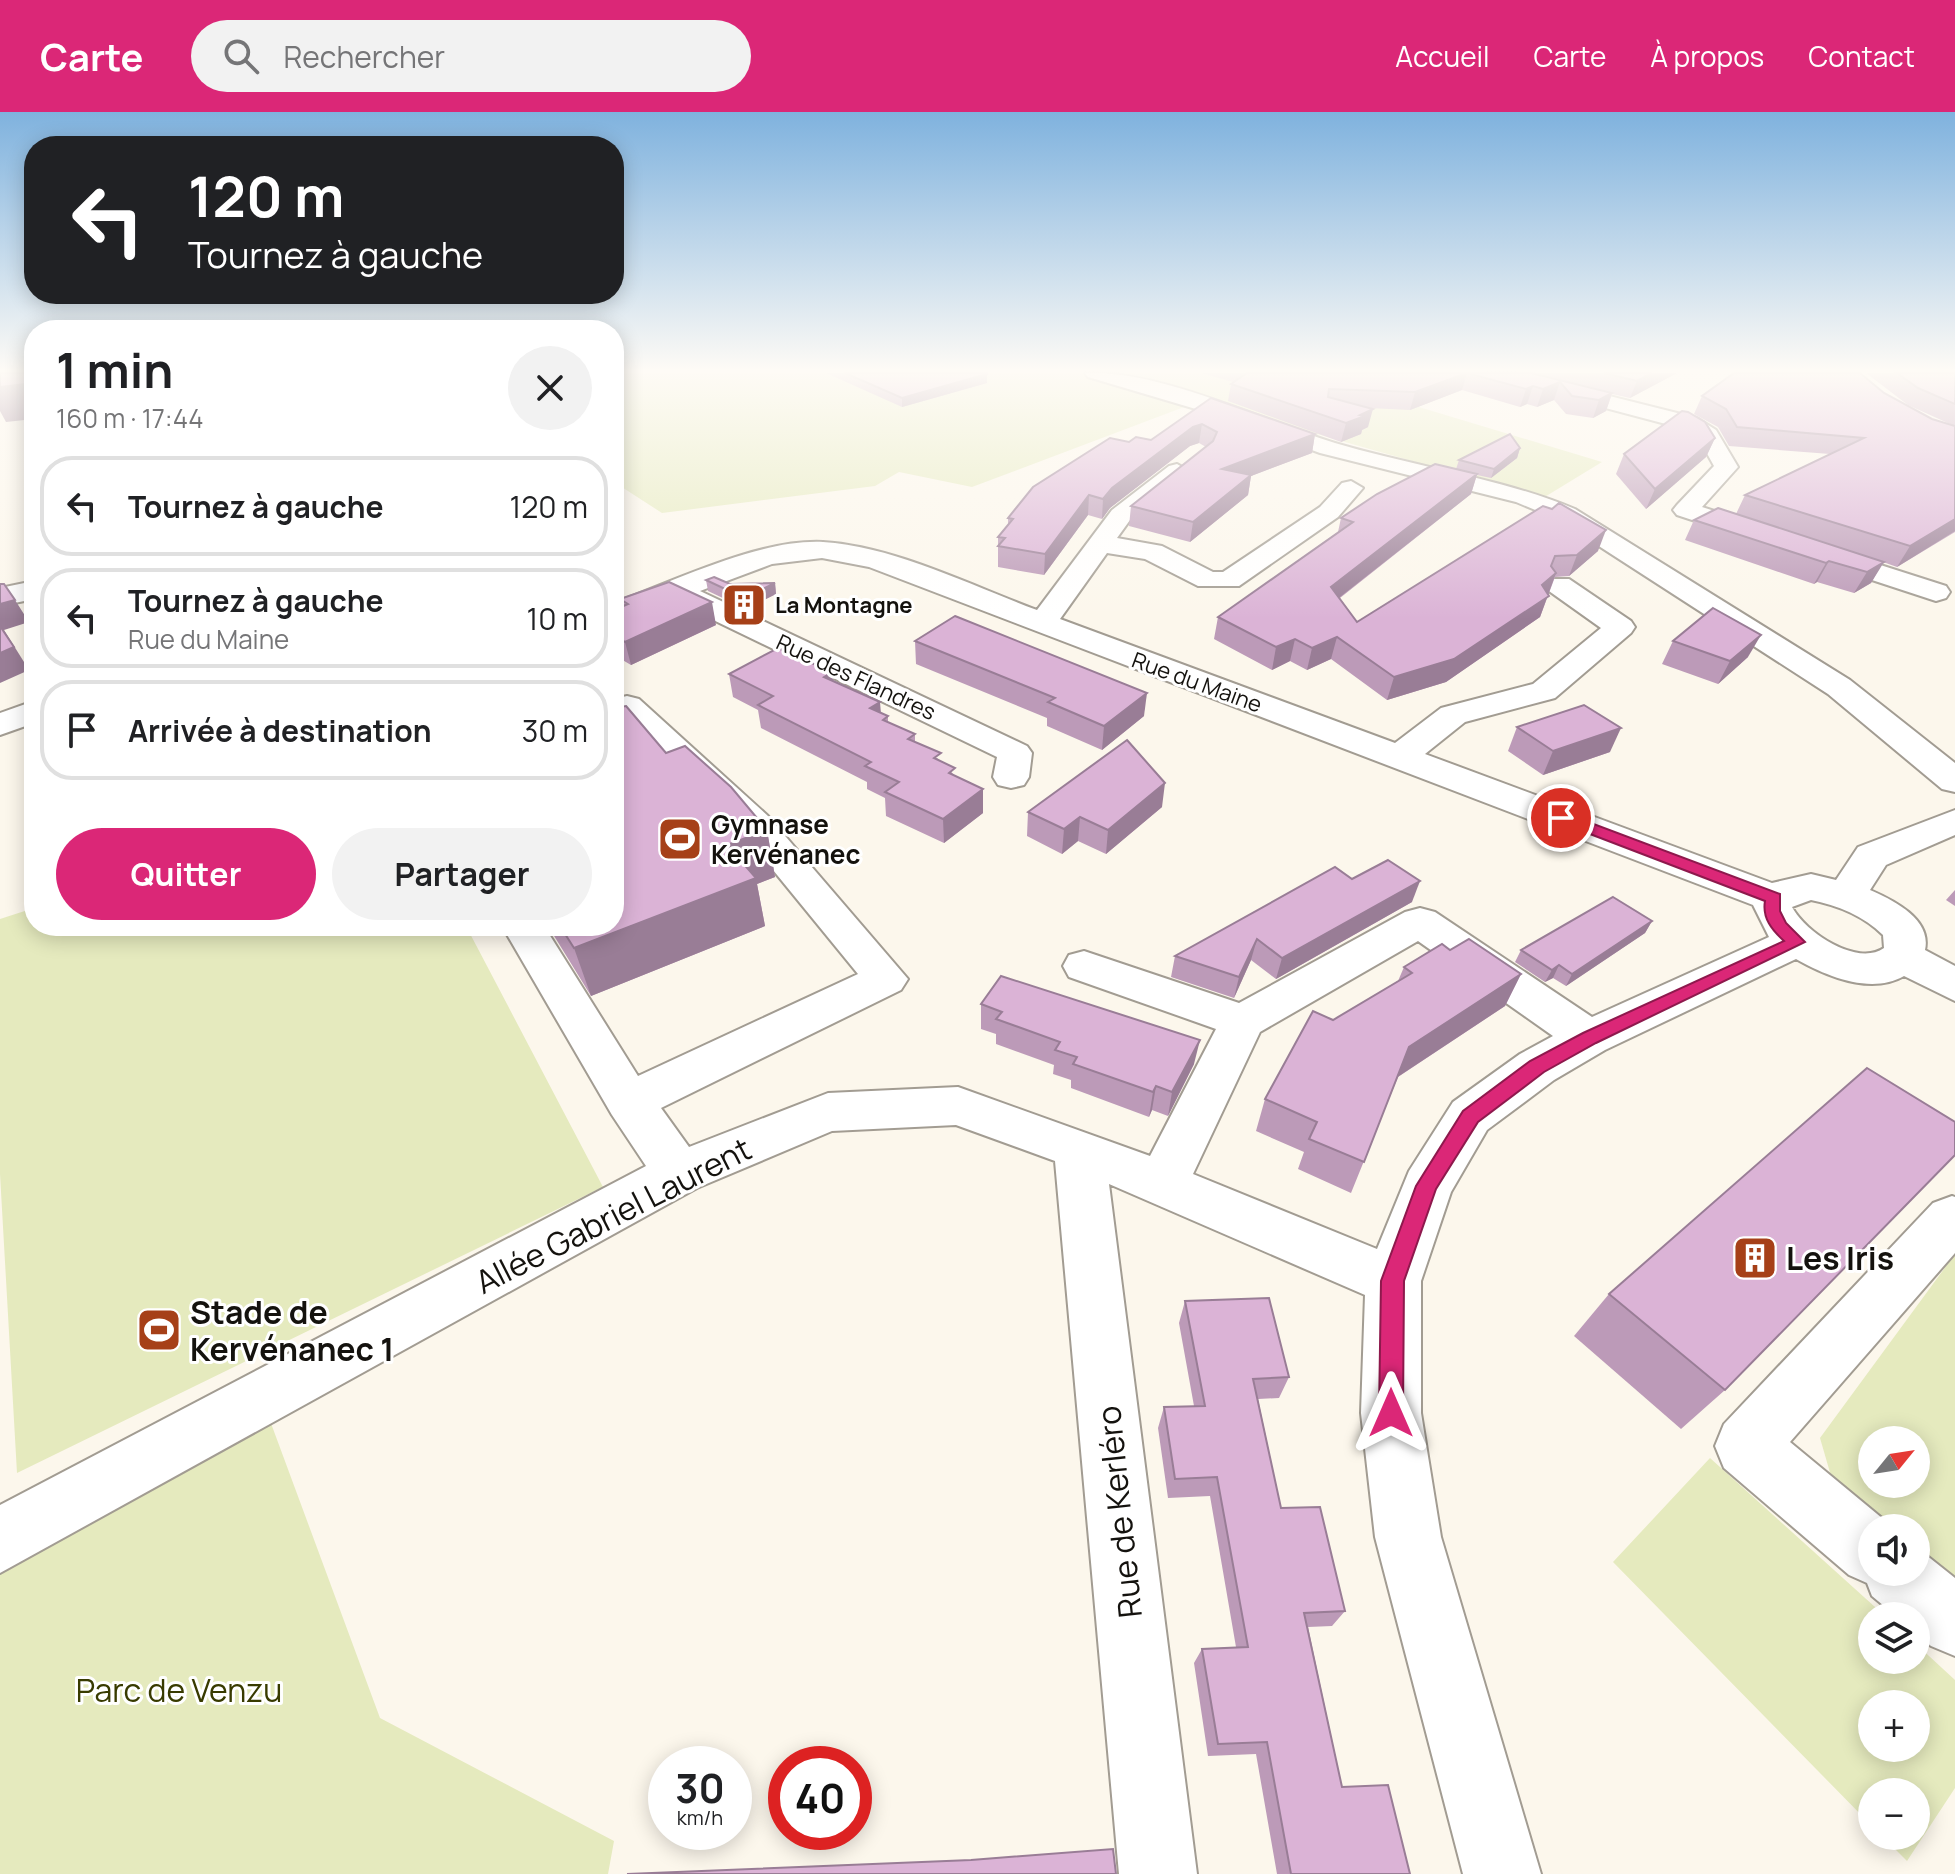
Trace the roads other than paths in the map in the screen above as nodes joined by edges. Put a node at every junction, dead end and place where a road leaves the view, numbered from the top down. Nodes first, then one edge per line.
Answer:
1 (1197, 455) edge
2 (1357, 455) edge
3 (1719, 455) edge
4 (1351, 488) dead end
5 (1686, 510) junction
6 (1657, 537) dead end
7 (1104, 544) junction
8 (1559, 585) edge
9 (675, 590) junction
10 (24, 592) edge
11 (1936, 592) dead end
12 (0, 597) edge
13 (624, 609) edge
14 (1042, 624) junction
15 (624, 707) edge
16 (24, 715) edge
17 (0, 725) edge
18 (656, 731) junction
19 (624, 742) edge
20 (1399, 757) junction
21 (1011, 777) dead end
22 (1955, 781) edge
23 (1955, 821) edge
24 (1847, 894) junction
25 (1774, 898) junction
26 (529, 936) edge
27 (1796, 942) junction
28 (1903, 957) junction
29 (1084, 966) dead end
30 (1955, 985) edge
31 (1243, 1021) junction
32 (1589, 1038) junction
33 (629, 1102) junction
34 (1079, 1149) junction
35 (679, 1173) junction
36 (1162, 1184) junction
37 (1955, 1221) edge
38 (1393, 1281) junction
39 (0, 1540) edge
40 (1858, 1540) edge
41 (1913, 1586) edge
42 (1955, 1622) edge
43 (1158, 1874) edge
44 (1502, 1874) edge

1 - 7 street
2 - 22 street
3 - 5 street
4 - 7 street
5 - 6 street
5 - 11 street
7 - 14 street
8 - 20 street
9 - 13 street, Rue du Maine
9 - 14 street, Rue du Maine
9 - 21 street, Rue des Flandres
10 - 12 street
14 - 20 street, Rue du Maine
15 - 18 street
16 - 17 street
18 - 19 street
18 - 33 street
20 - 25 street, Rue du Maine
23 - 24 street
24 - 25 street
24 - 28 street
25 - 27 street
26 - 33 street
27 - 28 street
27 - 32 street
28 - 30 street
29 - 31 street
31 - 32 street
31 - 36 street
32 - 38 street
33 - 35 street
34 - 35 street, Allée Gabriel Laurent
34 - 36 street, Allée Gabriel Laurent
34 - 43 street, Rue de Kerléro
35 - 39 street, Allée Gabriel Laurent
36 - 38 street, Allée Gabriel Laurent
37 - 40 street
38 - 44 street
41 - 42 street

